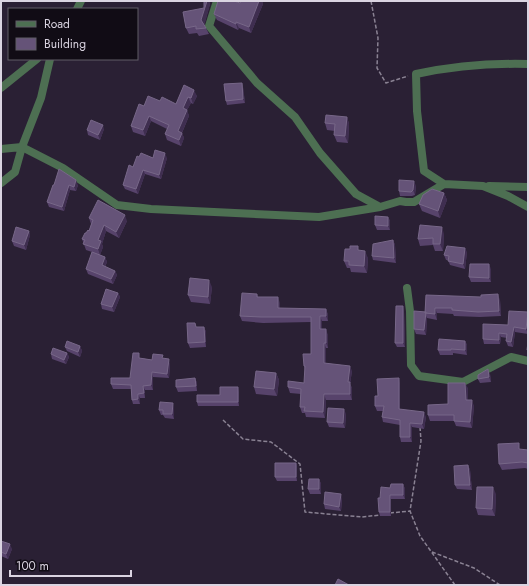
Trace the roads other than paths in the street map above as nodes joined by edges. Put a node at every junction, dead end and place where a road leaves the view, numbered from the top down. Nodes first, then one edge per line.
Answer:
1 (217, 1) edge
2 (36, 60) edge
3 (50, 60) edge
4 (528, 64) edge
5 (1, 88) edge
6 (22, 147) junction
7 (1, 150) edge
8 (1, 183) edge
9 (444, 184) junction
10 (483, 186) junction
11 (528, 188) edge
12 (380, 207) junction
13 (528, 207) edge
14 (407, 288) dead end
15 (528, 361) edge

1 - 12 street
2 - 5 street
3 - 6 street
4 - 9 street
6 - 7 street
6 - 8 street
6 - 12 street
9 - 10 street
9 - 12 street
10 - 11 street
10 - 13 street
14 - 15 street

